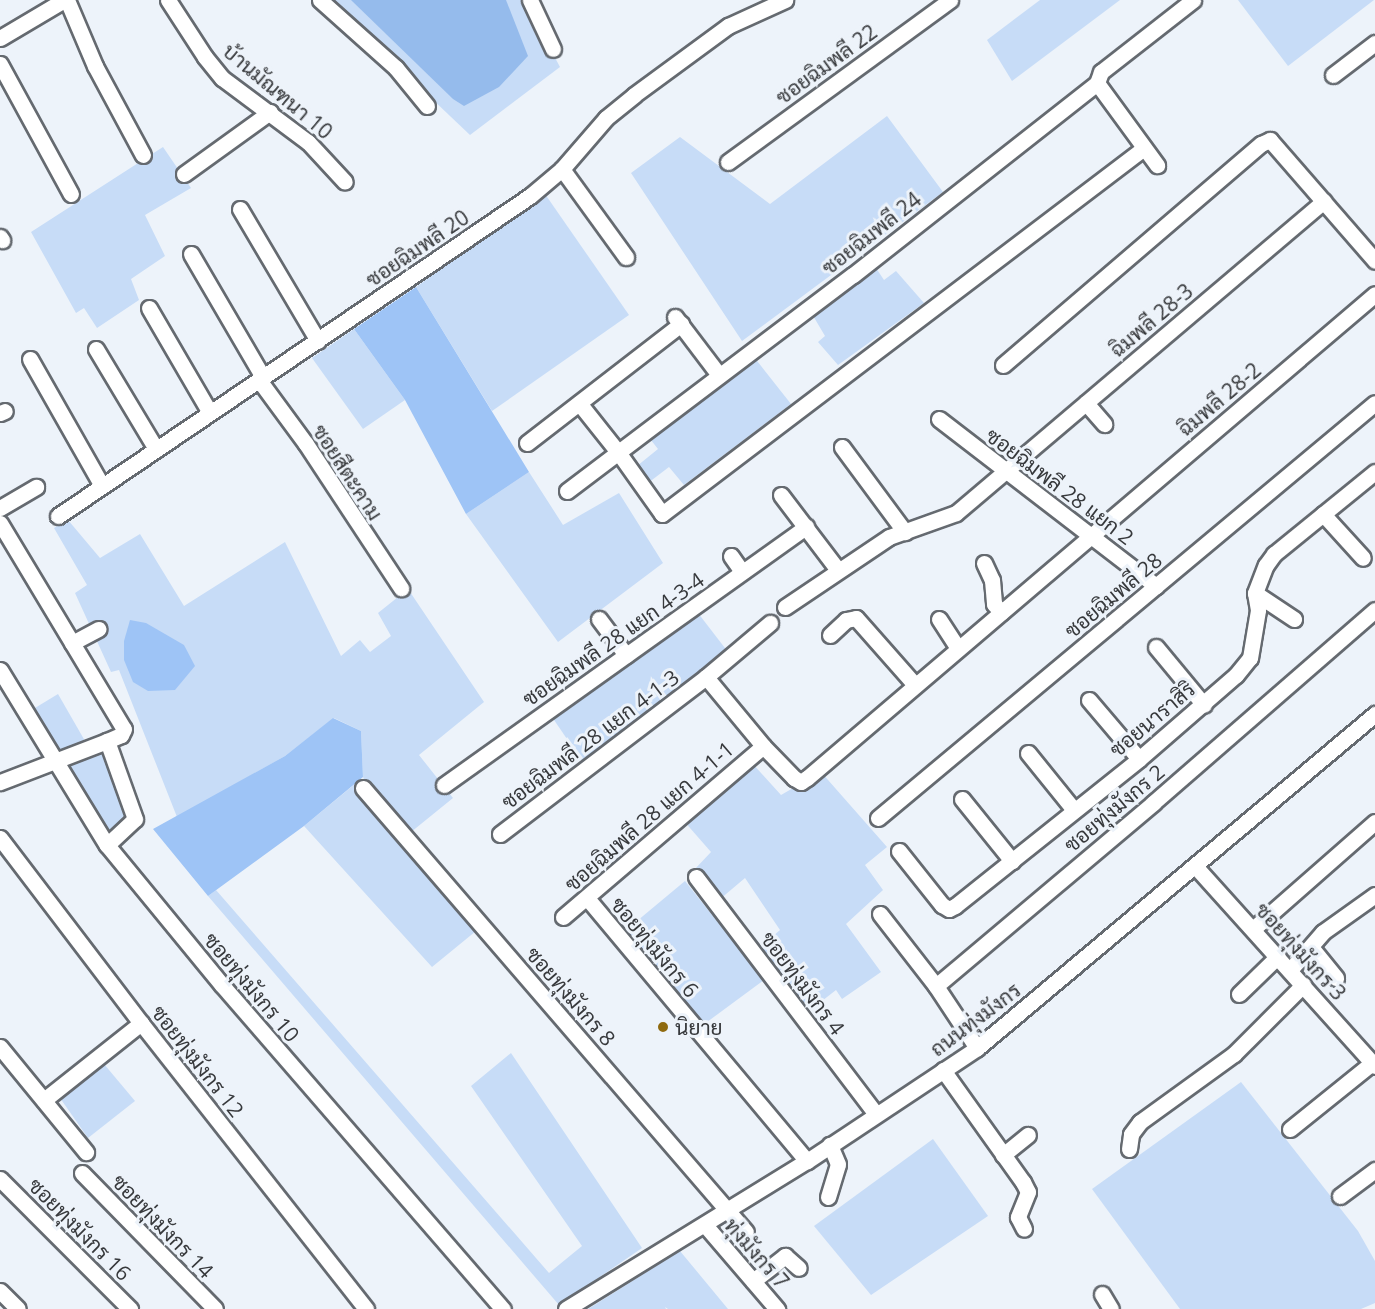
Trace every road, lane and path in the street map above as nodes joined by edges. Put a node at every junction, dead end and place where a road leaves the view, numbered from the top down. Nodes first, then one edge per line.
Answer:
1 (66, 0) edge
2 (168, 0) edge
3 (320, 0) edge
4 (530, 0) edge
5 (785, 0) edge
6 (950, 0) edge
7 (1193, 0) edge
8 (0, 38) edge
9 (1375, 43) edge
10 (552, 49) dead end
11 (0, 64) edge
12 (1333, 75) dead end
13 (1097, 82) junction
14 (427, 106) dead end
15 (270, 112) junction
16 (1144, 148) junction
17 (143, 155) dead end
18 (728, 162) dead end
19 (1157, 165) dead end
20 (562, 169) junction
21 (184, 174) dead end
22 (345, 182) dead end
23 (71, 194) dead end
24 (1324, 201) junction
25 (240, 209) dead end
26 (191, 254) dead end
27 (626, 257) dead end
28 (1375, 261) edge
29 (1375, 294) edge
30 (149, 308) dead end
31 (318, 341) junction
32 (96, 349) dead end
33 (30, 359) dead end
34 (1003, 365) dead end
35 (719, 375) junction
36 (261, 379) junction
37 (579, 403) junction
38 (1086, 403) junction
39 (1375, 403) edge
40 (210, 413) junction
41 (939, 419) dead end
42 (1104, 424) dead end
43 (527, 443) dead end
44 (842, 447) dead end
45 (156, 449) junction
46 (618, 452) junction
47 (1006, 471) junction
48 (1375, 472) edge
49 (102, 486) junction
50 (36, 487) dead end
51 (567, 491) dead end
52 (781, 495) dead end
53 (0, 508) edge
54 (1323, 514) junction
55 (58, 516) dead end
56 (0, 523) edge
57 (806, 527) junction
58 (905, 532) junction
59 (1090, 536) junction
60 (731, 556) dead end
61 (1363, 558) dead end
62 (984, 563) dead end
63 (838, 570) junction
64 (742, 572) junction
65 (1156, 586) junction
66 (401, 588) dead end
67 (1256, 593) junction
68 (785, 607) dead end
69 (1375, 610) edge
70 (1001, 612) junction
71 (598, 619) dead end
72 (1294, 619) dead end
73 (939, 620) dead end
74 (770, 623) dead end
75 (98, 629) dead end
76 (830, 634) dead end
77 (72, 643) junction
78 (1156, 647) dead end
79 (958, 648) junction
80 (626, 655) junction
81 (0, 670) edge
82 (706, 677) junction
83 (915, 685) junction
84 (1089, 700) dead end
85 (1204, 705) junction
86 (1375, 714) edge
87 (108, 741) junction
88 (763, 746) junction
89 (1028, 753) dead end
90 (1139, 759) junction
91 (55, 760) junction
92 (0, 782) edge
93 (444, 785) dead end
94 (363, 789) dead end
95 (962, 799) dead end
96 (1074, 810) junction
97 (878, 818) dead end
98 (1375, 822) edge
99 (500, 834) dead end
100 (0, 838) edge
101 (107, 844) junction
102 (899, 851) dead end
103 (1012, 861) junction
104 (1195, 866) junction
105 (696, 877) dead end
106 (1375, 895) edge
107 (587, 898) junction
108 (880, 914) dead end
109 (563, 917) dead end
110 (1253, 929) junction
111 (1311, 947) junction
112 (1278, 956) junction
113 (1290, 970) junction
114 (1336, 978) dead end
115 (1303, 985) junction
116 (936, 986) junction
117 (1239, 994) dead end
118 (141, 1023) junction
119 (0, 1047) edge
120 (977, 1048) junction
121 (1374, 1064) edge
122 (943, 1070) junction
123 (44, 1100) junction
124 (876, 1114) junction
125 (1290, 1129) dead end
126 (1028, 1135) dead end
127 (830, 1145) junction
128 (1129, 1149) dead end
129 (86, 1152) dead end
130 (1003, 1155) junction
131 (807, 1161) junction
132 (1375, 1170) edge
133 (82, 1173) dead end
134 (0, 1179) edge
135 (1340, 1196) dead end
136 (828, 1197) dead end
137 (728, 1211) junction
138 (705, 1225) junction
139 (1024, 1229) dead end
140 (746, 1232) dead end
141 (798, 1268) dead end
142 (753, 1281) junction
143 (0, 1291) edge
144 (1102, 1294) dead end
145 (18, 1309) edge
146 (130, 1309) edge
147 (215, 1309) edge
148 (366, 1309) edge
149 (503, 1309) edge
150 (566, 1309) edge
151 (777, 1309) edge
152 (1111, 1309) edge

1 - 8 street
1 - 17 street
2 - 15 street, บ้านมัณฑนา 10
3 - 14 street
4 - 10 street
5 - 20 street, ซอยฉิมพลี 20
6 - 18 street, ซอยฉิมพลี 22
7 - 13 street, ซอยฉิมพลี 24
9 - 12 street
11 - 23 street
13 - 16 street
13 - 35 street, ซอยฉิมพลี 24
15 - 21 street
15 - 22 street, บ้านมัณฑนา 10
16 - 19 street
16 - 46 street
20 - 27 street
20 - 31 street, ซอยฉิมพลี 20
24 - 28 street
24 - 34 street
24 - 38 street, ฉิมพลี 28-3
25 - 31 street
26 - 36 street, ซอยสีตะคาม
29 - 59 street, ฉิมพลี 28-2
30 - 40 street
31 - 36 street, ซอยฉิมพลี 20
32 - 45 street
33 - 49 street
35 - 37 street
35 - 46 street, ซอยฉิมพลี 24
36 - 40 street, ซอยฉิมพลี 20
36 - 66 street, ซอยสีตะคาม
37 - 43 street
37 - 46 street
38 - 42 street
38 - 47 street, ฉิมพลี 28-3
39 - 65 street, ซอยฉิมพลี 28
40 - 45 street, ซอยฉิมพลี 20
41 - 47 street, ซอยฉิมพลี 28 แยก 2
44 - 58 street
45 - 49 street, ซอยฉิมพลี 20
46 - 51 street, ซอยฉิมพลี 24
47 - 58 street, ฉิมพลี 28-3
47 - 59 street, ซอยฉิมพลี 28 แยก 2
48 - 54 street, ซอยนาราสิริ
49 - 55 street, ซอยฉิมพลี 20
50 - 53 street
52 - 57 street
54 - 61 street
54 - 67 street, ซอยนาราสิริ
56 - 77 street
57 - 63 street
57 - 64 street, ซอยฉิมพลี 28 แยก 4-3-4
58 - 63 street, ฉิมพลี 28-3
59 - 65 street, ซอยฉิมพลี 28 แยก 2
59 - 70 street, ฉิมพลี 28-2
60 - 64 street
62 - 70 street
63 - 68 street, ฉิมพลี 28-3
64 - 80 street, ซอยฉิมพลี 28 แยก 4-3-4
65 - 97 street, ซอยฉิมพลี 28
67 - 72 street
67 - 85 street, ซอยนาราสิริ
69 - 116 street, ซอยทุ่งมังกร 2
70 - 79 street, ฉิมพลี 28-2
71 - 80 street
73 - 79 street
74 - 82 street, ซอยฉิมพลี 28 แยก 4-1-3
75 - 77 street
76 - 83 street
77 - 87 street
78 - 85 street
79 - 83 street, ฉิมพลี 28-2
80 - 93 street, ซอยฉิมพลี 28 แยก 4-3-4
81 - 91 street, ซอยทุ่งมังกร 10
82 - 88 street
82 - 99 street, ซอยฉิมพลี 28 แยก 4-1-3
83 - 88 street, ฉิมพลี 28-2
84 - 90 street
85 - 90 street, ซอยนาราสิริ
86 - 104 street, ถนนทุ่งมังกร
87 - 91 street
87 - 101 street
88 - 107 street, ซอยฉิมพลี 28 แยก 4-1-1
89 - 96 street
90 - 96 street, ซอยนาราสิริ
91 - 92 street
91 - 101 street, ซอยทุ่งมังกร 10
94 - 137 street, ซอยทุ่งมังกร 8
95 - 103 street
96 - 103 street, ซอยนาราสิริ
98 - 110 street
100 - 118 street, ซอยทุ่งมังกร 12
101 - 149 street, ซอยทุ่งมังกร 10
102 - 103 street, ซอยนาราสิริ
104 - 110 street, ซอยทุ่งมังกร 3
104 - 120 street, ถนนทุ่งมังกร
105 - 124 street, ซอยทุ่งมังกร 4
106 - 111 street
107 - 109 street, ซอยฉิมพลี 28 แยก 4-1-1
107 - 131 street, ซอยทุ่งมังกร 6
108 - 116 street
110 - 112 street, ซอยทุ่งมังกร 3
111 - 113 street
111 - 114 street
112 - 113 street, ซอยทุ่งมังกร 3
112 - 117 street
113 - 115 street, ซอยทุ่งมังกร 3
115 - 121 street, ซอยทุ่งมังกร 3
115 - 128 street
116 - 120 street
118 - 123 street
118 - 148 street, ซอยทุ่งมังกร 12
119 - 123 street
120 - 122 street, ถนนทุ่งมังกร
121 - 125 street
122 - 124 street, ถนนทุ่งมังกร
122 - 130 street
123 - 129 street
124 - 127 street, ถนนทุ่งมังกร
126 - 130 street
127 - 131 street, ถนนทุ่งมังกร
127 - 136 street
130 - 139 street
131 - 137 street, ถนนทุ่งมังกร
132 - 135 street
133 - 147 street, ซอยทุ่งมังกร 14
134 - 146 street, ซอยทุ่งมังกร 16
137 - 138 street, ถนนทุ่งมังกร
137 - 140 street, ซอยทุ่งมังกร 8
138 - 142 street, ทุ่งมังกร 7
138 - 150 street, ถนนทุ่งมังกร
141 - 142 street
142 - 151 street, ทุ่งมังกร 7
143 - 145 street
144 - 152 street

